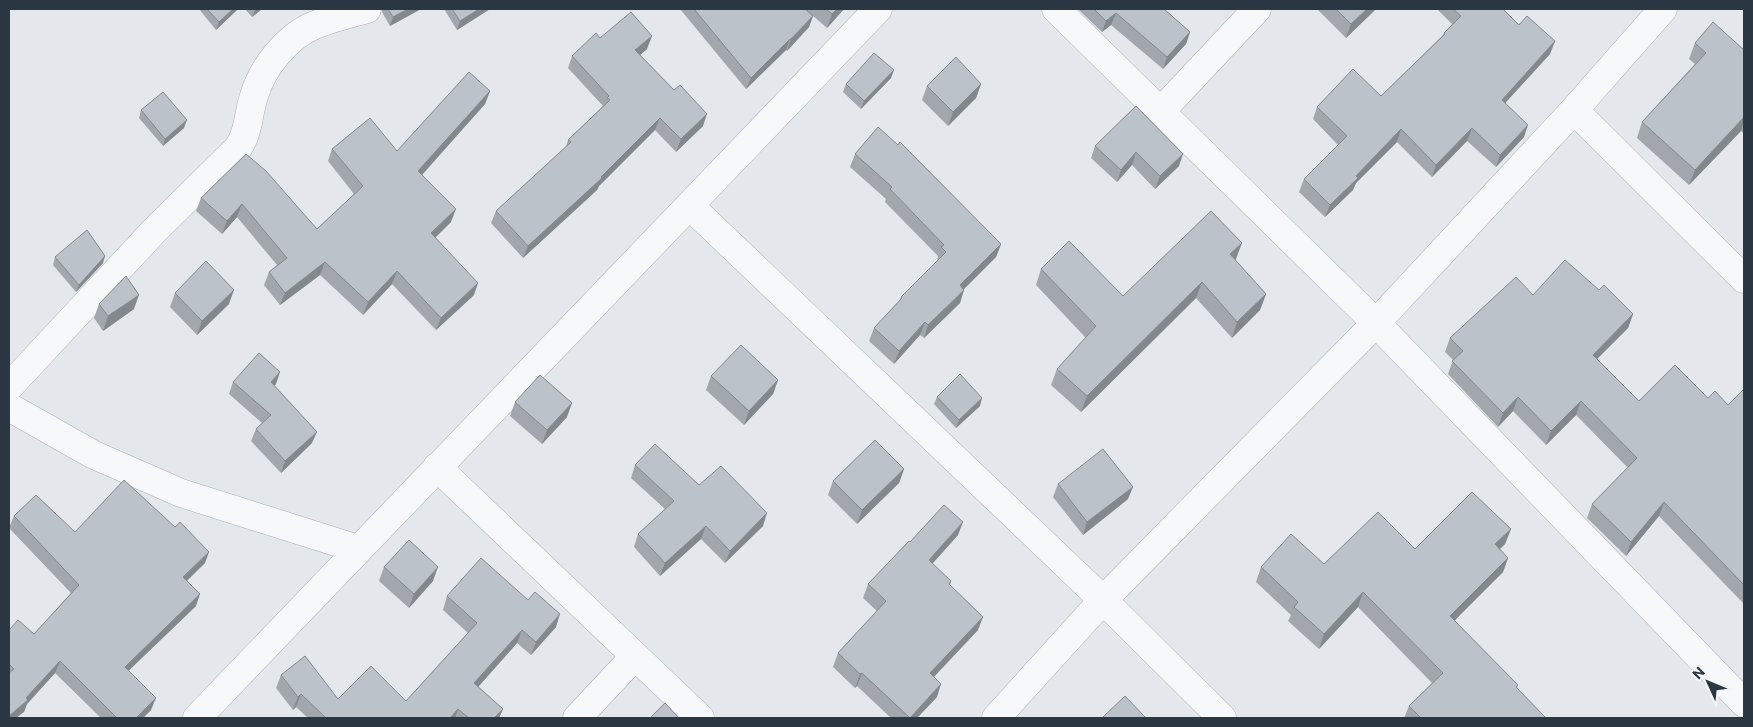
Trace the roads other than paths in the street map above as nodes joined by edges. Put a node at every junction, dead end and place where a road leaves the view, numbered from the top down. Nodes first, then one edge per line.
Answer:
1 (367, 9) edge
2 (878, 9) edge
3 (1056, 9) edge
4 (1257, 9) edge
5 (1663, 9) edge
6 (1574, 110) junction
7 (1161, 111) junction
8 (690, 206) junction
9 (1744, 279) edge
10 (1376, 323) junction
11 (9, 387) edge
12 (9, 407) edge
13 (437, 467) junction
14 (358, 549) junction
15 (1103, 600) junction
16 (635, 656) junction
17 (1744, 703) edge
18 (197, 718) edge
19 (577, 718) edge
20 (700, 718) edge
21 (996, 718) edge
22 (1222, 718) edge

1 - 11 street
2 - 8 street
3 - 7 street
4 - 7 street
5 - 6 street
6 - 9 street
6 - 10 street
7 - 10 street
8 - 13 street
8 - 15 street
10 - 15 street
10 - 17 street
12 - 14 street
13 - 14 street
13 - 16 street
14 - 18 street
15 - 21 street
15 - 22 street
16 - 19 street
16 - 20 street

